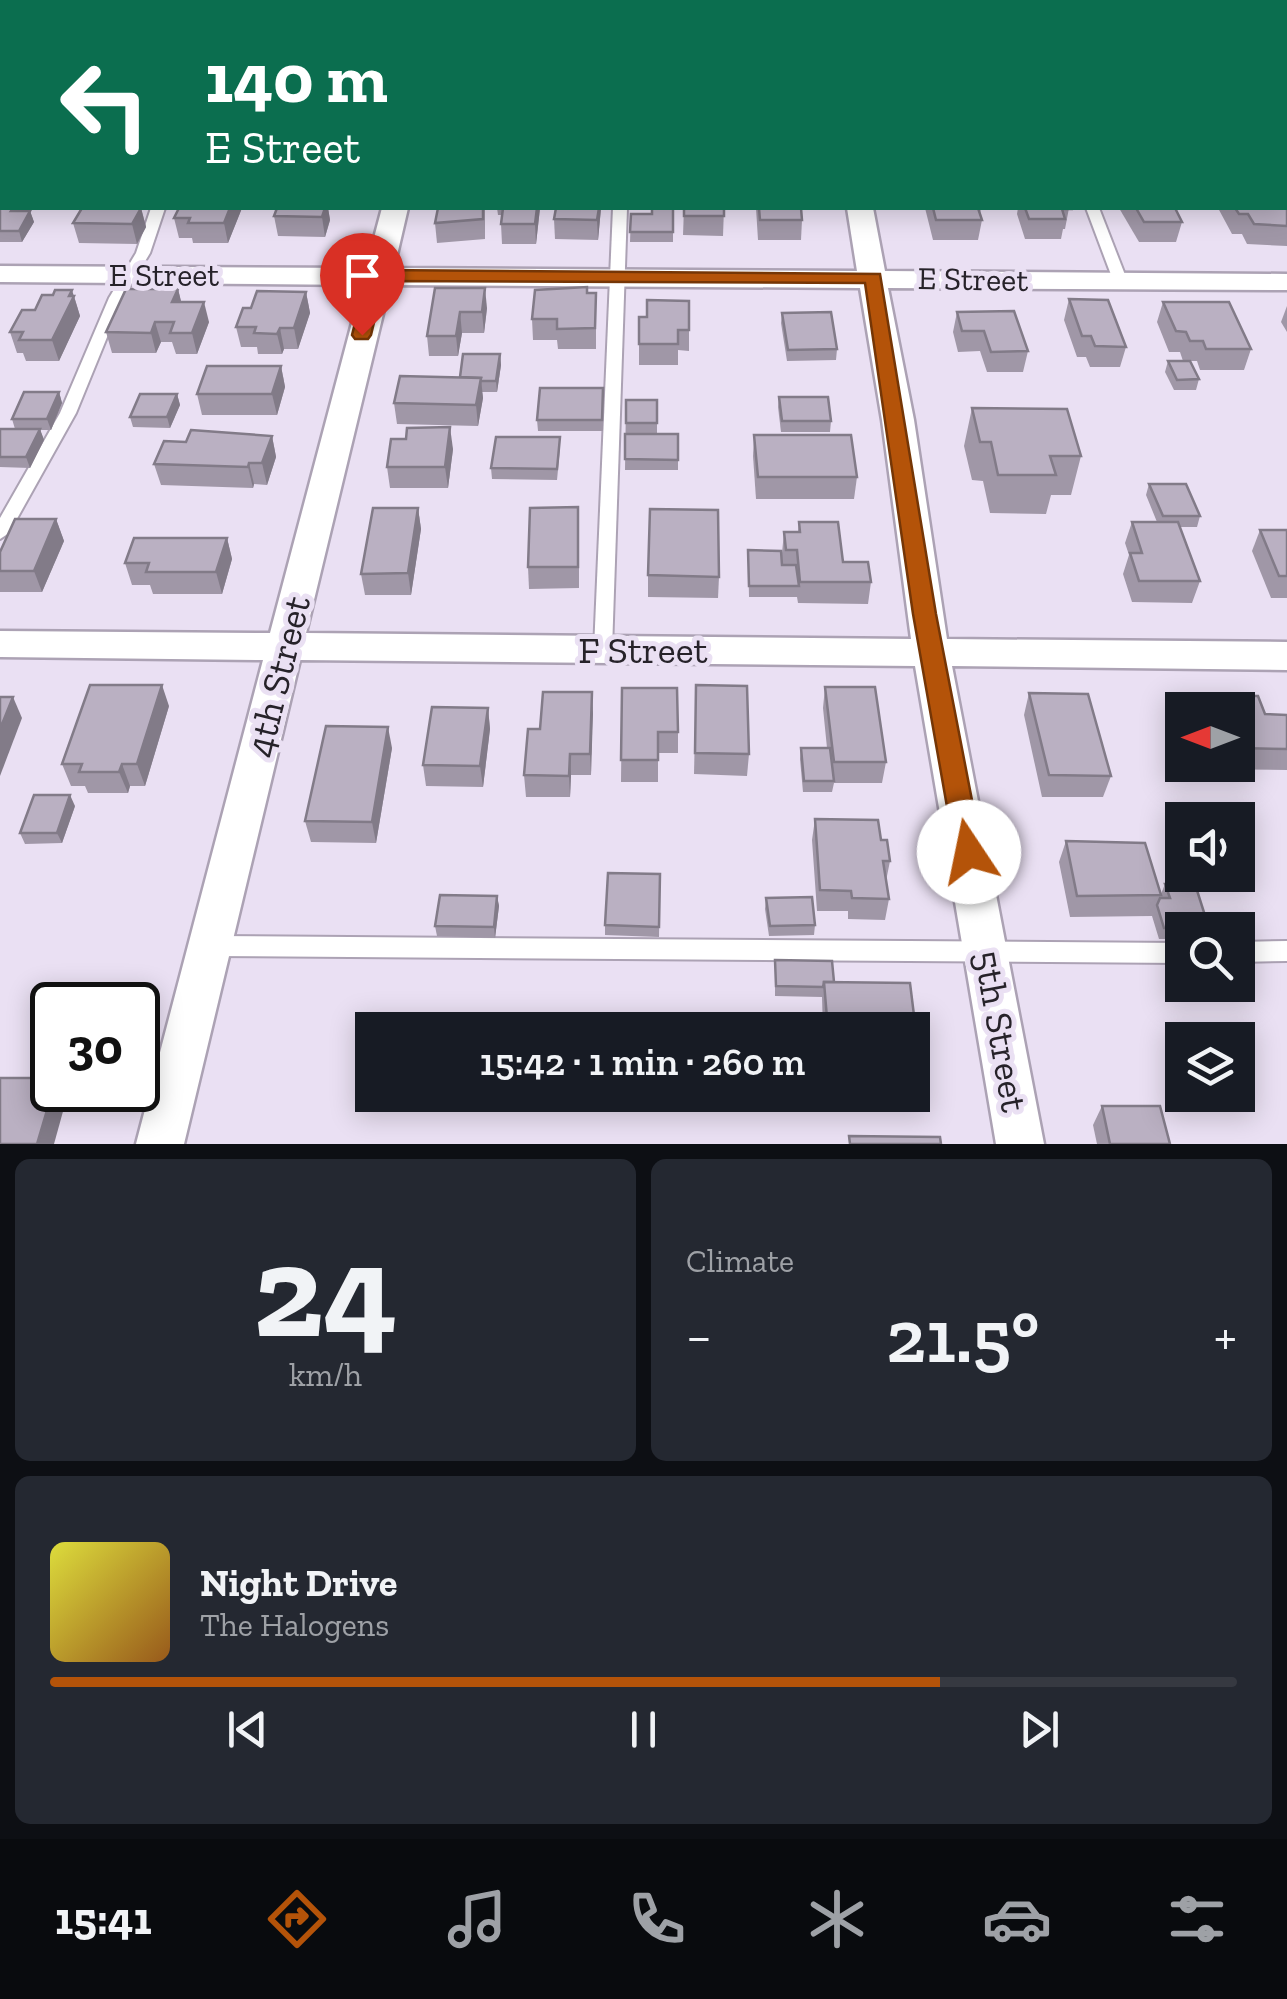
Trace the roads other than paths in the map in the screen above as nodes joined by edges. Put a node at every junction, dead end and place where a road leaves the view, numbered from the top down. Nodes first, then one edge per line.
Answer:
1 (157, 210) edge
2 (394, 210) edge
3 (620, 210) edge
4 (860, 210) edge
5 (1093, 210) edge
6 (0, 274) edge
7 (131, 275) junction
8 (376, 276) junction
9 (620, 277) junction
10 (874, 278) junction
11 (1120, 280) junction
12 (1287, 282) edge
13 (0, 532) edge
14 (0, 644) edge
15 (284, 647) junction
16 (603, 650) junction
17 (931, 653) junction
18 (1287, 656) edge
19 (210, 946) junction
20 (987, 950) junction
21 (1287, 951) edge
22 (1165, 952) edge
23 (1255, 952) edge
24 (160, 1144) edge
25 (1020, 1144) edge

1 - 7 lane
2 - 8 street, 4th Street
3 - 9 lane
4 - 10 street, 5th Street
5 - 11 lane
6 - 7 street, E Street
7 - 8 street, E Street
7 - 13 lane
8 - 9 street, E Street
8 - 15 street, 4th Street
9 - 10 street, E Street
9 - 16 lane
10 - 11 street, E Street
10 - 17 street, 5th Street
11 - 12 street, E Street
14 - 15 street, F Street
15 - 16 street, F Street
15 - 19 street, 4th Street
16 - 17 street, F Street
17 - 18 street, F Street
17 - 20 street, 5th Street
19 - 20 lane
19 - 24 street, 4th Street
20 - 22 lane
20 - 25 street, 5th Street
21 - 23 lane

